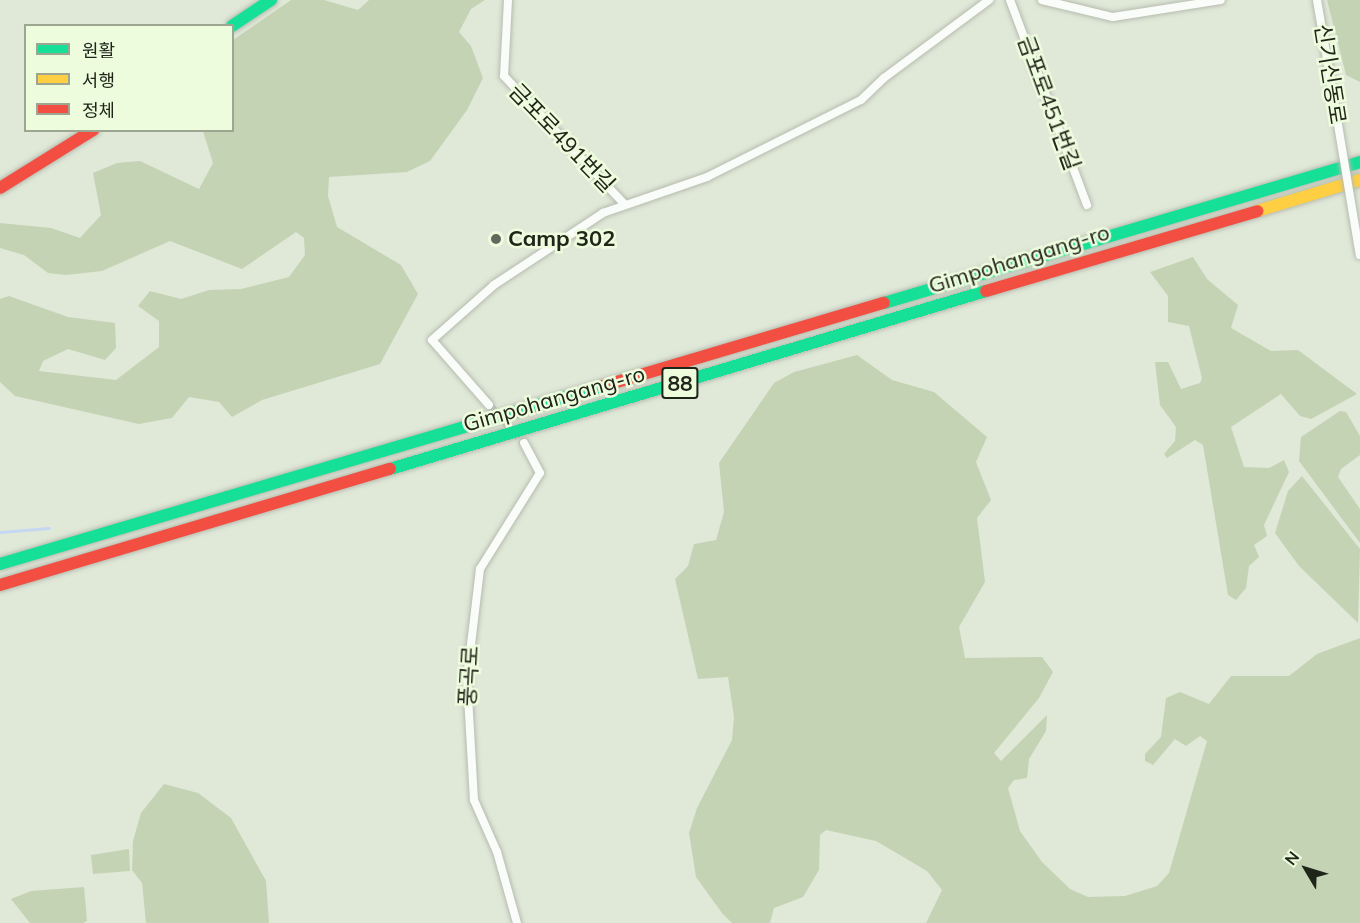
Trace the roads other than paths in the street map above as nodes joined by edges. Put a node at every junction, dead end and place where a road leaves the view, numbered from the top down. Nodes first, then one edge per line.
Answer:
1 (271, 0) edge
2 (508, 0) edge
3 (989, 0) edge
4 (1010, 0) edge
5 (1042, 0) edge
6 (1221, 0) edge
7 (1317, 0) edge
8 (234, 25) edge
9 (90, 132) edge
10 (1360, 162) edge
11 (1360, 180) edge
12 (0, 188) edge
13 (624, 204) junction
14 (1087, 205) dead end
15 (1360, 255) edge
16 (489, 405) tunnel mouth
17 (524, 443) tunnel mouth
18 (0, 564) edge
19 (0, 585) edge
20 (517, 923) edge

1 - 8 main road
2 - 13 street, 금포로491번길
3 - 13 street
4 - 14 street, 금포로451번길
5 - 6 street
7 - 15 street, 신기신동로, bridge
9 - 12 main road
10 - 18 main road, Gimpohangang-ro / 88
11 - 19 main road, Gimpohangang-ro / 88
13 - 16 street
17 - 20 street, 풍곡로

